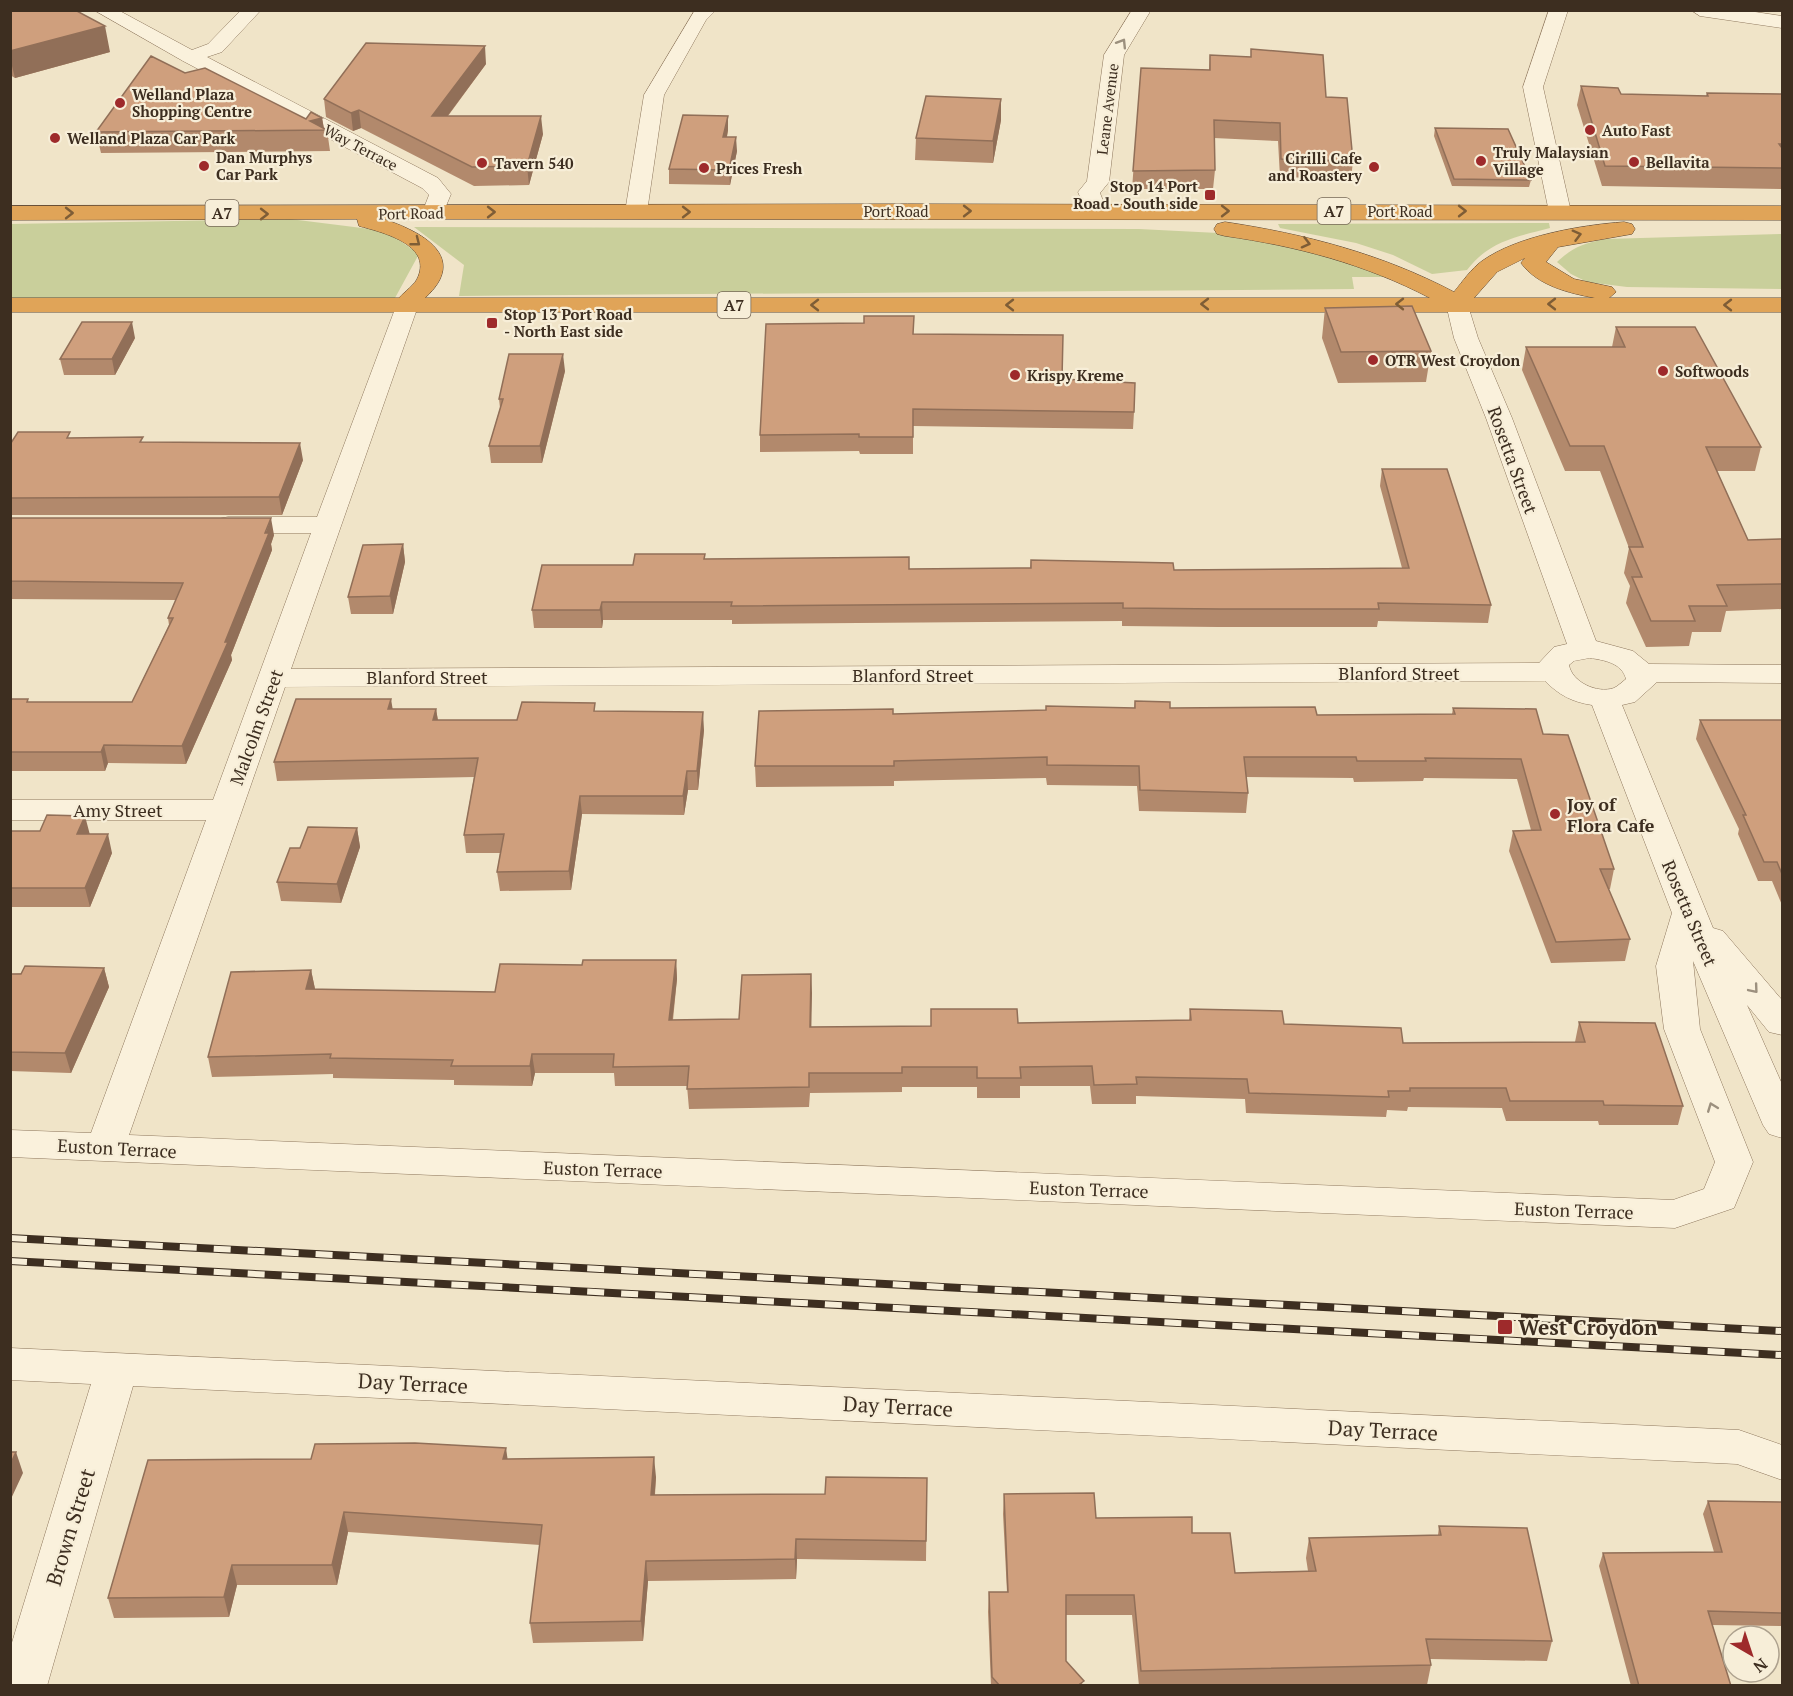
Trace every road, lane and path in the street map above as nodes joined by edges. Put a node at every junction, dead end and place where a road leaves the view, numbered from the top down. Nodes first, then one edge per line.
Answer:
1 (103, 10) edge
2 (252, 10) edge
3 (706, 10) edge
4 (1142, 10) edge
5 (1559, 10) edge
6 (1700, 10) edge
7 (1782, 22) edge
8 (190, 57) junction
9 (1096, 211) junction
10 (1146, 211) junction
11 (636, 212) junction
12 (1560, 212) junction
13 (10, 213) edge
14 (433, 213) junction
15 (1771, 213) edge
16 (342, 214) junction
17 (1549, 243) junction
18 (1458, 304) junction
19 (10, 305) edge
20 (1674, 305) junction
21 (1782, 305) edge
22 (406, 306) junction
23 (199, 525) edge
24 (328, 525) junction
25 (1584, 649) junction
26 (1553, 672) junction
27 (1641, 673) junction
28 (1782, 674) edge
29 (273, 678) junction
30 (1604, 698) junction
31 (10, 810) edge
32 (226, 810) junction
33 (1689, 913) junction
34 (1782, 1023) edge
35 (1782, 1125) edge
36 (10, 1143) edge
37 (105, 1148) junction
38 (10, 1364) edge
39 (117, 1369) junction
40 (1782, 1463) edge
41 (23, 1686) edge

1 - 8 street, Way Terrace
2 - 8 street
3 - 11 street
9 -> 4 street, Leane Avenue
5 - 12 street
6 - 7 street
8 - 14 street, Way Terrace
9 - 10 highway, Port Road / A7
11 -> 9 highway, Port Road / A7
10 -> 12 highway, Port Road / A7
10 -> 18 highway
14 -> 11 highway, Port Road / A7
12 - 15 highway, Port Road / A7
13 -> 16 highway, Port Road / A7
14 - 16 highway, Port Road / A7
17 -> 15 highway
16 -> 22 highway
17 - 18 highway
17 - 20 highway
20 -> 18 highway, A7
18 -> 22 highway, A7
18 - 25 street, Rosetta Street
19 - 22 highway, A7
21 -> 20 highway, A7
22 - 24 street, Malcolm Street
23 - 24 street
24 - 29 street, Malcolm Street
25 - 26 street
25 - 27 street
26 - 29 street, Blanford Street
26 - 30 street
27 - 28 street
27 - 30 street
29 - 32 street, Malcolm Street
30 - 33 street, Rosetta Street
31 - 32 street, Amy Street
32 - 37 street, Malcolm Street
33 -> 34 street
33 - 35 street, Rosetta Street
37 -> 33 street, Euston Terrace
36 - 37 street, Euston Terrace
38 - 39 street, Day Terrace
39 - 40 street, Day Terrace
39 - 41 street, Brown Street

